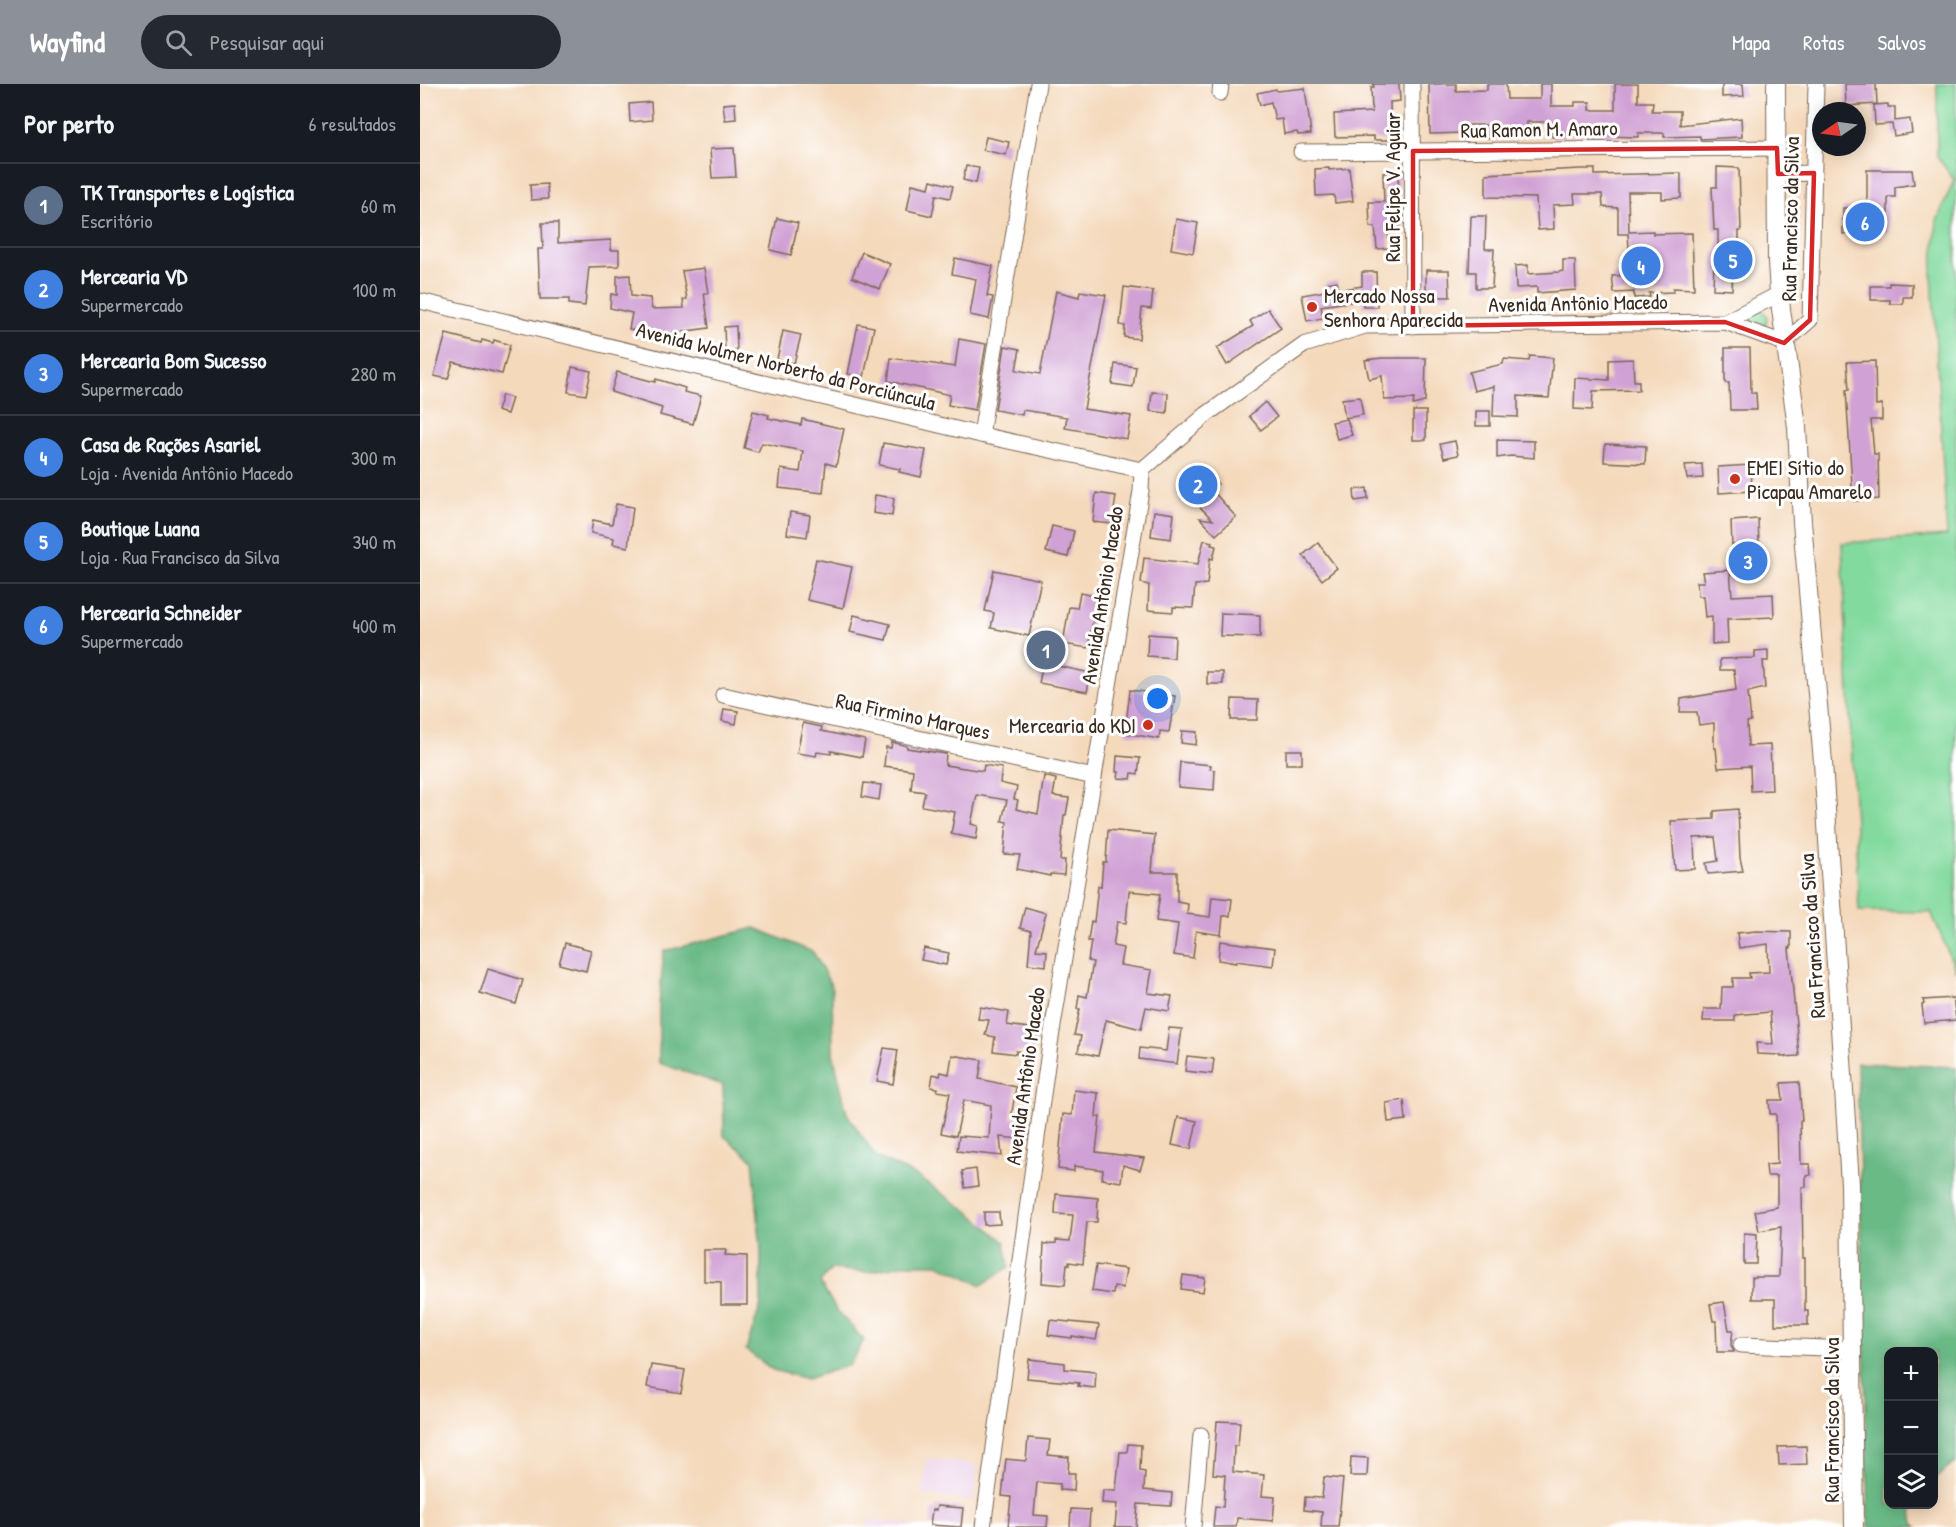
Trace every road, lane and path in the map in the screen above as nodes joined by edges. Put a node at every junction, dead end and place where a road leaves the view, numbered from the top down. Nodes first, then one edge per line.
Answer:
1 (1038, 84) edge
2 (1412, 84) edge
3 (1776, 84) edge
4 (1816, 84) edge
5 (1777, 148) junction
6 (1413, 151) junction
7 (1300, 152) dead end
8 (1814, 173) junction
9 (1778, 174) junction
10 (1779, 294) junction
11 (420, 300) edge
12 (1725, 322) junction
13 (1413, 326) junction
14 (1784, 343) junction
15 (981, 435) junction
16 (1142, 470) junction
17 (723, 695) dead end
18 (1094, 777) junction
19 (1741, 1345) dead end
20 (1852, 1349) junction
21 (1201, 1435) dead end
22 (983, 1527) edge
23 (1193, 1527) edge
24 (1854, 1527) edge

1 - 15 street
2 - 6 street, Rua Felipe V. Aguiar
3 - 5 main road, Rua Francisco da Silva
4 - 8 street, Rua Francisco da Silva
5 - 6 street, Rua Ramon M. Amaro
5 - 9 main road, Rua Francisco da Silva
6 - 7 street, Rua Ramon M. Amaro
6 - 13 street, Rua Felipe V. Aguiar
8 - 9 street
8 - 14 street, Rua Francisco da Silva
9 - 10 main road, Rua Francisco da Silva
10 - 12 street
10 - 14 main road, Rua Francisco da Silva
11 - 15 street, Avenida Wolmer Norberto da Porciúncula
12 - 13 street, Avenida Antônio Macedo
12 - 14 street
13 - 16 street, Avenida Antônio Macedo
14 - 20 main road, Rua Francisco da Silva
15 - 16 street, Avenida Wolmer Norberto da Porciúncula
16 - 18 street, Avenida Antônio Macedo
17 - 18 street, Rua Firmino Marques
18 - 22 street, Avenida Antônio Macedo
19 - 20 street
20 - 24 main road, Rua Francisco da Silva
21 - 23 street

